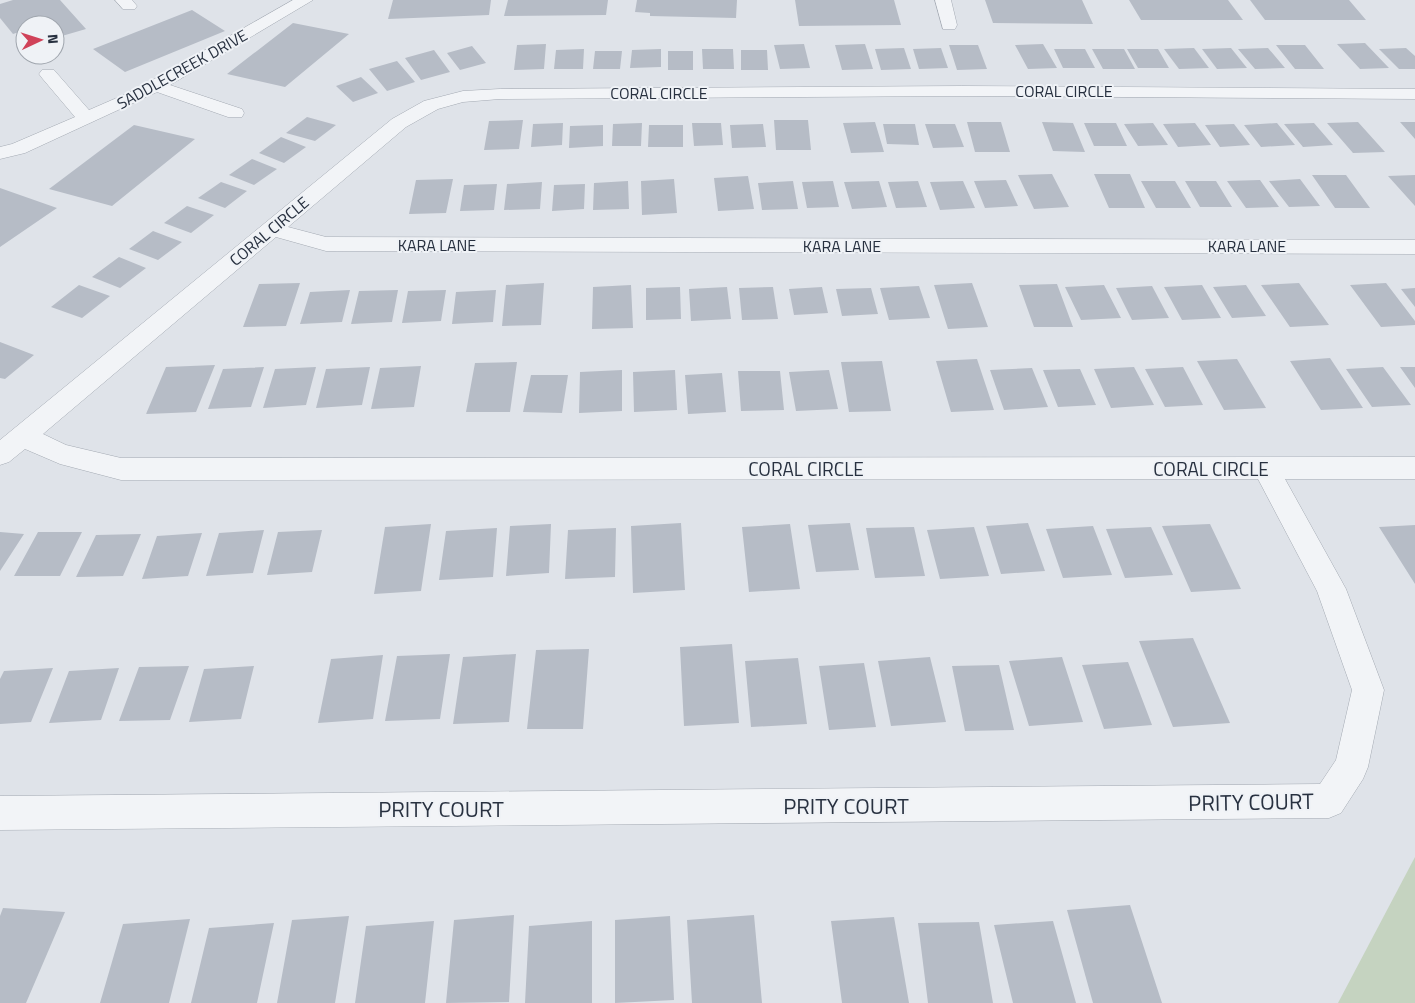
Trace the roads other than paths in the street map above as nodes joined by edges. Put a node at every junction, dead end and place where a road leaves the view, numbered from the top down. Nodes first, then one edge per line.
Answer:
1 (305, 0) edge
2 (943, 0) edge
3 (949, 25) dead end
4 (48, 74) dead end
5 (157, 86) junction
6 (1415, 94) edge
7 (234, 113) dead end
8 (87, 118) junction
9 (0, 153) edge
10 (271, 230) junction
11 (1415, 247) edge
12 (23, 436) junction
13 (0, 455) edge
14 (1266, 468) junction
15 (1415, 468) edge
16 (0, 813) edge

1 - 5 street, SADDLECREEK DRIVE
2 - 3 street
4 - 8 street
5 - 7 street
5 - 8 street, SADDLECREEK DRIVE
6 - 10 street, CORAL CIRCLE
8 - 9 street, SADDLECREEK DRIVE
10 - 11 street, KARA LANE
10 - 12 street, CORAL CIRCLE
12 - 13 street, CORAL CIRCLE
12 - 14 street, CORAL CIRCLE
14 - 15 street, CORAL CIRCLE
14 - 16 street, PRITY COURT

